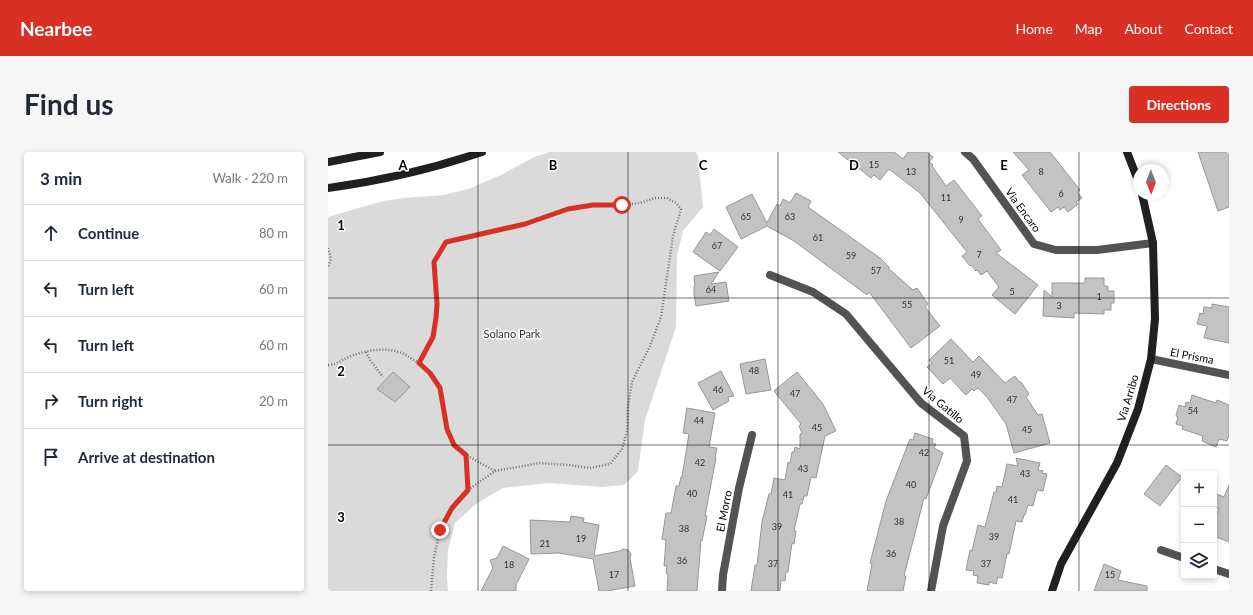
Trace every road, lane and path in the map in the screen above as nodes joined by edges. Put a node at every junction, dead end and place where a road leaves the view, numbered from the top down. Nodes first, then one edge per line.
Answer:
1 (380, 152) edge
2 (482, 152) edge
3 (965, 152) edge
4 (1127, 152) edge
5 (328, 162) edge
6 (1133, 168) edge
7 (328, 188) edge
8 (1143, 200) edge
9 (1152, 243) junction
10 (328, 248) edge
11 (328, 268) edge
12 (770, 275) dead end
13 (366, 352) junction
14 (1151, 359) junction
15 (419, 363) junction
16 (328, 365) edge
17 (1229, 375) edge
18 (383, 377) dead end
19 (752, 436) dead end
20 (466, 455) junction
21 (495, 471) junction
22 (468, 490) junction
23 (1161, 550) dead end
24 (1181, 557) edge
25 (1217, 570) edge
26 (1229, 574) edge
27 (431, 591) edge
28 (722, 591) edge
29 (931, 591) edge
30 (1052, 591) edge

1 - 5 street
2 - 7 street
3 - 9 street, Via Encaro
4 - 6 street
8 - 9 street, Via Arribo
9 - 14 street, Via Arribo
10 - 11 path
12 - 29 street, Via Gatillo
13 - 15 path
13 - 16 path
13 - 18 path
14 - 17 street, El Prisma
14 - 30 street, Via Arribo
15 - 20 path
15 - 21 path
19 - 28 street, El Morro
20 - 21 path
20 - 22 path
21 - 22 path
22 - 27 path
23 - 24 street
25 - 26 street

